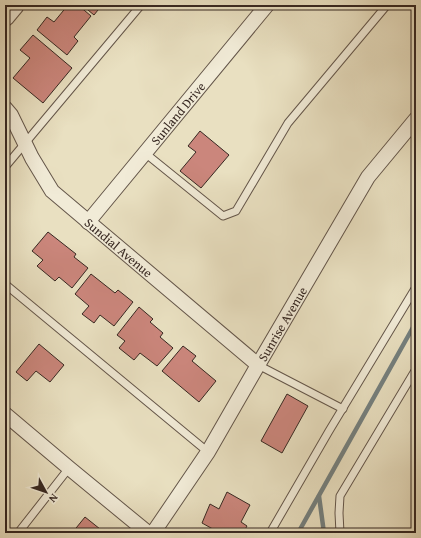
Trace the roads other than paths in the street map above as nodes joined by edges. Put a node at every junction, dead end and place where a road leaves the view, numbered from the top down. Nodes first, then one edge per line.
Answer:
1 (15, 5) edge
2 (141, 5) edge
3 (267, 5) edge
4 (387, 5) edge
5 (5, 17) edge
6 (5, 108) edge
7 (416, 119) edge
8 (25, 143) junction
9 (145, 153) junction
10 (5, 167) edge
11 (88, 222) junction
12 (5, 284) edge
13 (416, 287) edge
14 (258, 365) junction
15 (416, 369) edge
16 (342, 409) junction
17 (5, 414) edge
18 (208, 452) junction
19 (69, 468) junction
20 (18, 533) edge
21 (148, 533) edge
22 (153, 533) edge
23 (270, 533) edge
24 (340, 533) edge

1 - 5 street
2 - 8 lane
3 - 9 street, Sunland Drive
4 - 9 lane
6 - 8 street, Sundial Avenue
7 - 14 street, Sunrise Avenue
8 - 10 lane
8 - 11 street, Sundial Avenue
9 - 11 street, Sunland Drive
11 - 14 street, Sundial Avenue
12 - 18 lane
13 - 16 lane
14 - 16 lane
14 - 18 street, Sunrise Avenue
15 - 24 lane
16 - 23 lane
17 - 19 street
18 - 22 street, Sunrise Avenue
19 - 20 lane
19 - 21 street

